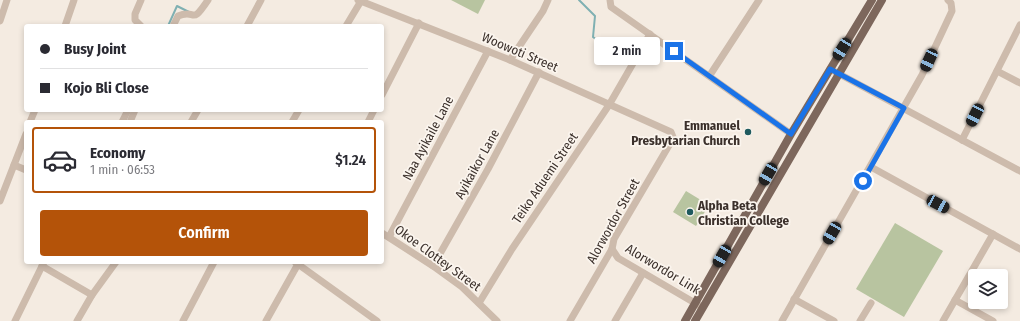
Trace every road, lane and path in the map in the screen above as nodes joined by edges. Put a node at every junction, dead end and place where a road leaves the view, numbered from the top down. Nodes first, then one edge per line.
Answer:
1 (7, 0) edge
2 (74, 0) edge
3 (141, 0) edge
4 (208, 0) edge
5 (260, 0) edge
6 (359, 0) edge
7 (548, 0) edge
8 (610, 0) edge
9 (759, 0) edge
10 (882, 0) edge
11 (948, 0) edge
12 (869, 1) edge
13 (0, 21) edge
14 (419, 23) junction
15 (66, 24) edge
16 (140, 24) edge
17 (174, 24) edge
18 (248, 24) edge
19 (347, 24) edge
20 (1020, 25) edge
21 (650, 34) junction
22 (488, 51) junction
23 (510, 60) junction
24 (830, 69) junction
25 (997, 71) junction
26 (539, 72) junction
27 (710, 75) junction
28 (838, 75) junction
29 (1020, 83) edge
30 (384, 91) edge
31 (609, 105) junction
32 (904, 108) junction
33 (671, 132) joint
34 (791, 134) junction
35 (24, 139) edge
36 (962, 140) junction
37 (14, 165) junction
38 (871, 167) junction
39 (24, 169) edge
40 (1020, 171) edge
41 (0, 201) edge
42 (993, 234) junction
43 (385, 235) edge
44 (612, 249) junction
45 (1020, 249) edge
46 (43, 264) edge
47 (115, 264) edge
48 (213, 264) edge
49 (295, 264) edge
50 (297, 264) edge
51 (433, 266) junction
52 (643, 273) junction
53 (92, 295) junction
54 (794, 299) junction
55 (955, 300) junction
56 (479, 303) junction
57 (695, 303) junction
58 (871, 303) dead end
59 (704, 308) junction
60 (15, 321) edge
61 (77, 321) edge
62 (183, 321) edge
63 (266, 321) edge
64 (377, 321) edge
65 (497, 321) edge
66 (570, 321) edge
67 (615, 321) edge
68 (685, 321) edge
69 (695, 321) edge
70 (782, 321) edge
71 (834, 321) edge
72 (860, 321) edge
73 (942, 321) edge
74 (992, 321) edge

1 - 13 street
2 - 15 street
3 - 16 street
4 - 17 street
5 - 18 street
6 - 14 street, Woowoti Street
6 - 19 street
7 - 23 street
8 - 21 street
9 - 27 street
10 - 28 main road
11 - 32 street
12 - 24 main road
14 - 22 street, Woowoti Street
14 - 30 street
20 - 25 street
21 - 27 street
21 - 31 street, Teiko Aduemi Street
22 - 23 street, Woowoti Street
22 - 43 street, Naa Ayikaile Lane
23 - 26 street, Woowoti Street
24 - 28 street
24 - 34 main road
25 - 29 street
25 - 36 street
26 - 31 street, Woowoti Street
26 - 51 street, Ayikaikor Lane
27 - 34 street
28 - 32 street
28 - 59 main road
31 - 33 street, Woowoti Street
31 - 56 street, Teiko Aduemi Street
32 - 36 street
32 - 38 street
33 - 44 street, Alorwordor Street
34 - 57 main road
35 - 37 street
36 - 40 street
37 - 39 street
37 - 41 street
38 - 42 street
38 - 54 street
42 - 45 street
42 - 55 street
43 - 51 street, Okoe Clottey Street
44 - 52 street, Alorwordor Link
44 - 66 street, Alorwordor Street
46 - 53 street
46 - 60 street
47 - 53 street
48 - 62 street
49 - 63 street
50 - 64 street
51 - 56 street, Okoe Clottey Street
52 - 57 street, Alorwordor Link
52 - 67 street
53 - 61 street
54 - 70 street
54 - 71 street
55 - 73 street
55 - 74 street
56 - 65 street, Okoe Clottey Street
57 - 59 street, Alorwordor Link
57 - 68 main road
58 - 72 street
59 - 69 main road

